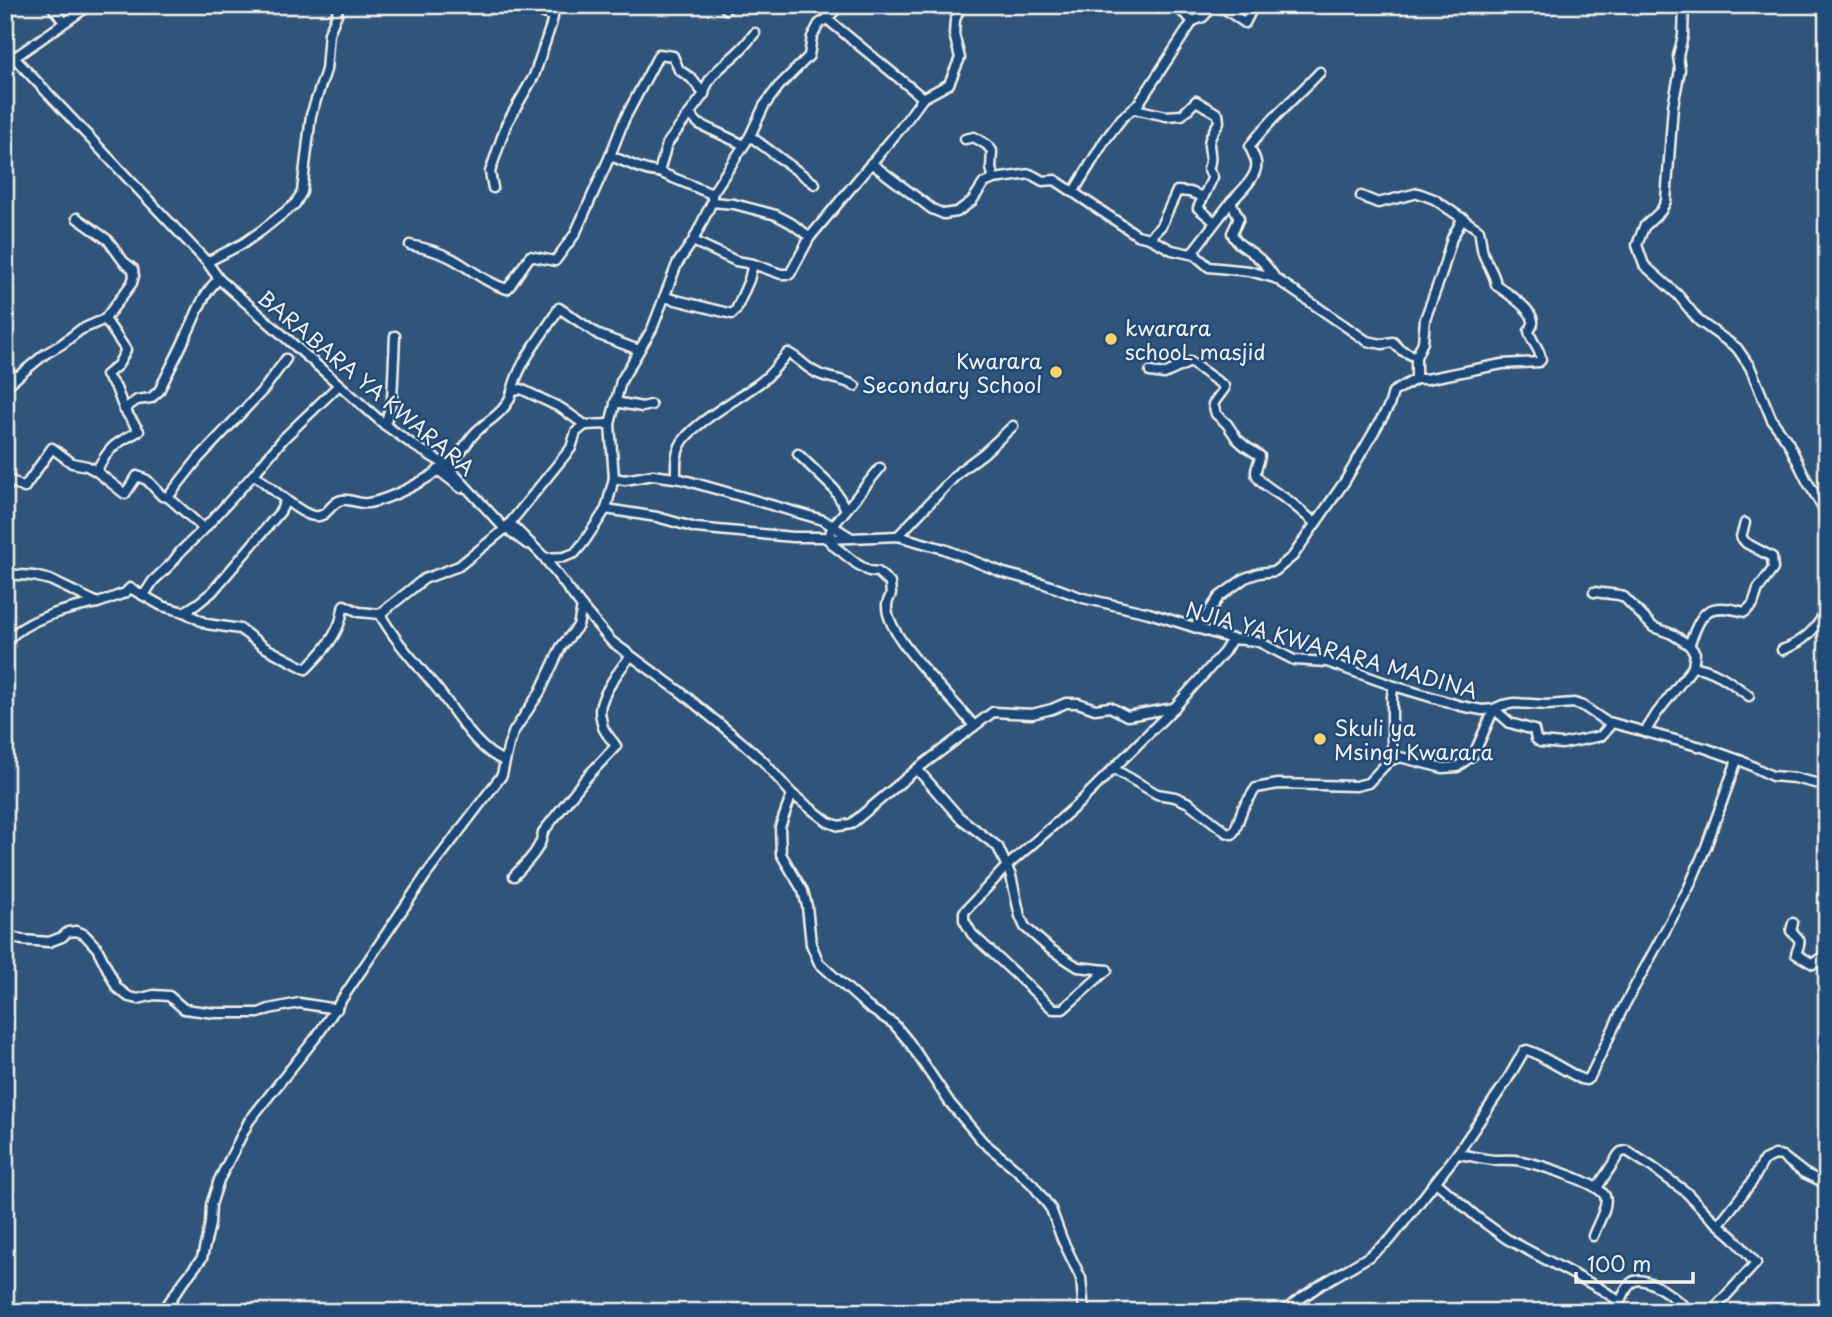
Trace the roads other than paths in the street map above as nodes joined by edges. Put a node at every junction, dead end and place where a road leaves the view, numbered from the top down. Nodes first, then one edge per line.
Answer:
1 (51, 5) edge
2 (90, 5) edge
3 (338, 5) edge
4 (527, 5) edge
5 (840, 5) edge
6 (961, 5) edge
7 (1174, 5) edge
8 (1214, 5) edge
9 (1219, 5) edge
10 (1254, 5) edge
11 (1684, 5) edge
12 (827, 19) junction
13 (1194, 21) junction
14 (64, 22) junction
15 (755, 33) dead end
16 (5, 48) edge
17 (14, 57) junction
18 (5, 64) edge
19 (1320, 72) dead end
20 (704, 94) junction
21 (923, 98) junction
22 (1135, 109) junction
23 (689, 114) junction
24 (750, 136) junction
25 (965, 139) dead end
26 (744, 145) junction
27 (610, 156) junction
28 (871, 163) junction
29 (659, 172) junction
30 (994, 179) junction
31 (815, 184) dead end
32 (493, 188) dead end
33 (1074, 191) junction
34 (1361, 196) dead end
35 (1203, 197) junction
36 (712, 198) junction
37 (1231, 202) junction
38 (77, 218) dead end
39 (1463, 218) junction
40 (1215, 222) junction
41 (810, 237) junction
42 (1149, 238) junction
43 (693, 241) junction
44 (410, 244) dead end
45 (1196, 255) junction
46 (207, 262) junction
47 (753, 264) junction
48 (1275, 278) junction
49 (219, 279) junction
50 (664, 297) junction
51 (105, 319) junction
52 (395, 336) dead end
53 (639, 349) junction
54 (1416, 357) junction
55 (286, 359) dead end
56 (5, 370) edge
57 (1150, 372) dead end
58 (16, 378) junction
59 (1416, 379) junction
60 (339, 385) junction
61 (855, 386) dead end
62 (5, 387) edge
63 (512, 392) junction
64 (615, 402) junction
65 (651, 405) dead end
66 (124, 409) junction
67 (610, 424) junction
68 (384, 425) junction
69 (585, 425) junction
70 (1013, 426) dead end
71 (798, 454) dead end
72 (442, 468) junction
73 (880, 468) dead end
74 (96, 471) junction
75 (254, 474) junction
76 (614, 478) junction
77 (676, 478) junction
78 (5, 489) edge
79 (167, 497) junction
80 (286, 500) junction
81 (606, 509) junction
82 (846, 509) junction
83 (1827, 515) edge
84 (1315, 523) junction
85 (1745, 523) dead end
86 (508, 526) junction
87 (833, 526) junction
88 (204, 529) junction
89 (898, 536) junction
90 (850, 537) junction
91 (828, 539) junction
92 (545, 558) junction
93 (5, 574) edge
94 (1594, 592) dead end
95 (144, 595) junction
96 (98, 603) junction
97 (1827, 606) edge
98 (582, 607) junction
99 (184, 612) junction
100 (380, 614) junction
101 (1194, 627) junction
102 (1232, 639) junction
103 (5, 642) edge
104 (1689, 645) junction
105 (1782, 650) dead end
106 (631, 656) junction
107 (1693, 667) junction
108 (1394, 686) junction
109 (1749, 696) dead end
110 (1174, 708) junction
111 (1494, 709) junction
112 (1612, 723) junction
113 (974, 726) junction
114 (1645, 732) junction
115 (1392, 759) junction
116 (1737, 760) junction
117 (505, 761) junction
118 (917, 769) junction
119 (1114, 769) junction
120 (1827, 786) edge
121 (792, 794) junction
122 (1007, 866) junction
123 (514, 876) dead end
124 (1793, 923) dead end
125 (5, 935) edge
126 (1827, 968) edge
127 (337, 1009) junction
128 (1457, 1154) junction
129 (1436, 1182) junction
130 (1827, 1184) edge
131 (1597, 1188) junction
132 (1719, 1224) junction
133 (1593, 1236) dead end
134 (1621, 1308) edge
135 (162, 1312) edge
136 (1084, 1312) edge
137 (1284, 1312) edge
138 (1691, 1312) edge
139 (1711, 1312) edge

1 - 14 street
2 - 14 street
3 - 46 street
4 - 32 street
5 - 12 street
6 - 21 street
7 - 13 street
8 - 13 street
9 - 10 street
11 - 83 street
12 - 21 street
12 - 24 street
13 - 22 street
14 - 17 street
15 - 20 street
16 - 17 street, BARABARA YA KWARARA
17 - 18 street
17 - 46 street, BARABARA YA KWARARA
19 - 37 street
20 - 23 street
20 - 27 street
21 - 28 street
22 - 33 street
22 - 35 street
23 - 26 street
23 - 29 street
24 - 26 street
24 - 31 street
25 - 30 street
26 - 36 street
27 - 29 street
27 - 44 street
28 - 30 street
28 - 41 street
29 - 36 street
30 - 33 street
33 - 42 street
34 - 39 street
35 - 40 street
35 - 42 street
36 - 41 street
36 - 43 street
37 - 40 street
37 - 48 street
38 - 51 street
39 - 54 street
39 - 59 street
40 - 45 street
41 - 47 street
42 - 45 street
43 - 47 street
43 - 50 street
45 - 48 street
46 - 49 street, BARABARA YA KWARARA
47 - 50 street
48 - 54 street
49 - 60 street, BARABARA YA KWARARA
49 - 66 street
50 - 53 street
51 - 58 street
51 - 66 street
52 - 68 street
53 - 63 street
53 - 64 street
54 - 59 street
55 - 79 street
56 - 58 street
57 - 84 street
58 - 62 street
59 - 84 street
60 - 68 street, BARABARA YA KWARARA
60 - 75 street
61 - 77 street
63 - 69 street
63 - 72 street
64 - 65 street
64 - 67 street
66 - 74 street
67 - 69 street
67 - 76 street
68 - 72 street, BARABARA YA KWARARA
69 - 86 street
70 - 89 street
71 - 82 street
72 - 80 street
72 - 86 street, BARABARA YA KWARARA
73 - 82 street
74 - 78 street
74 - 79 street
75 - 80 street
75 - 88 street
76 - 77 street
76 - 81 street
77 - 87 street
79 - 88 street
80 - 99 street
81 - 91 street
81 - 92 street
82 - 87 street
84 - 101 street
85 - 104 street
86 - 92 street, BARABARA YA KWARARA
86 - 100 street
87 - 90 street
87 - 91 street
88 - 95 street
89 - 90 street
89 - 101 street, NJIA YA KWARARA MADINA
90 - 91 street
91 - 113 street
92 - 98 street, BARABARA YA KWARARA
93 - 96 street
94 - 104 street
95 - 96 street
95 - 99 street
96 - 103 street
97 - 105 street
98 - 106 street, BARABARA YA KWARARA
98 - 117 street
99 - 100 street
100 - 117 street
101 - 102 street, NJIA YA KWARARA MADINA
102 - 108 street, NJIA YA KWARARA MADINA
102 - 110 street
104 - 107 street
106 - 121 street, BARABARA YA KWARARA
106 - 123 street
107 - 109 street
107 - 114 street
108 - 111 street, NJIA YA KWARARA MADINA
108 - 115 street
110 - 113 street, BARABARA YA KWARARA
110 - 119 street
111 - 112 street, NJIA YA KWARARA MADINA
111 - 112 street
111 - 115 street
112 - 114 street, NJIA YA KWARARA MADINA
113 - 118 street, BARABARA YA KWARARA
114 - 116 street, NJIA YA KWARARA MADINA
115 - 119 street
116 - 120 street, NJIA YA KWARARA MADINA
116 - 128 street
117 - 127 street
118 - 121 street, BARABARA YA KWARARA
118 - 122 street
119 - 122 street
121 - 136 street
122 - 122 street
124 - 126 street
125 - 127 street
127 - 135 street
128 - 129 street
128 - 131 street
129 - 134 street
129 - 137 street
130 - 132 street
131 - 132 street
131 - 133 street
132 - 139 street
134 - 138 street

